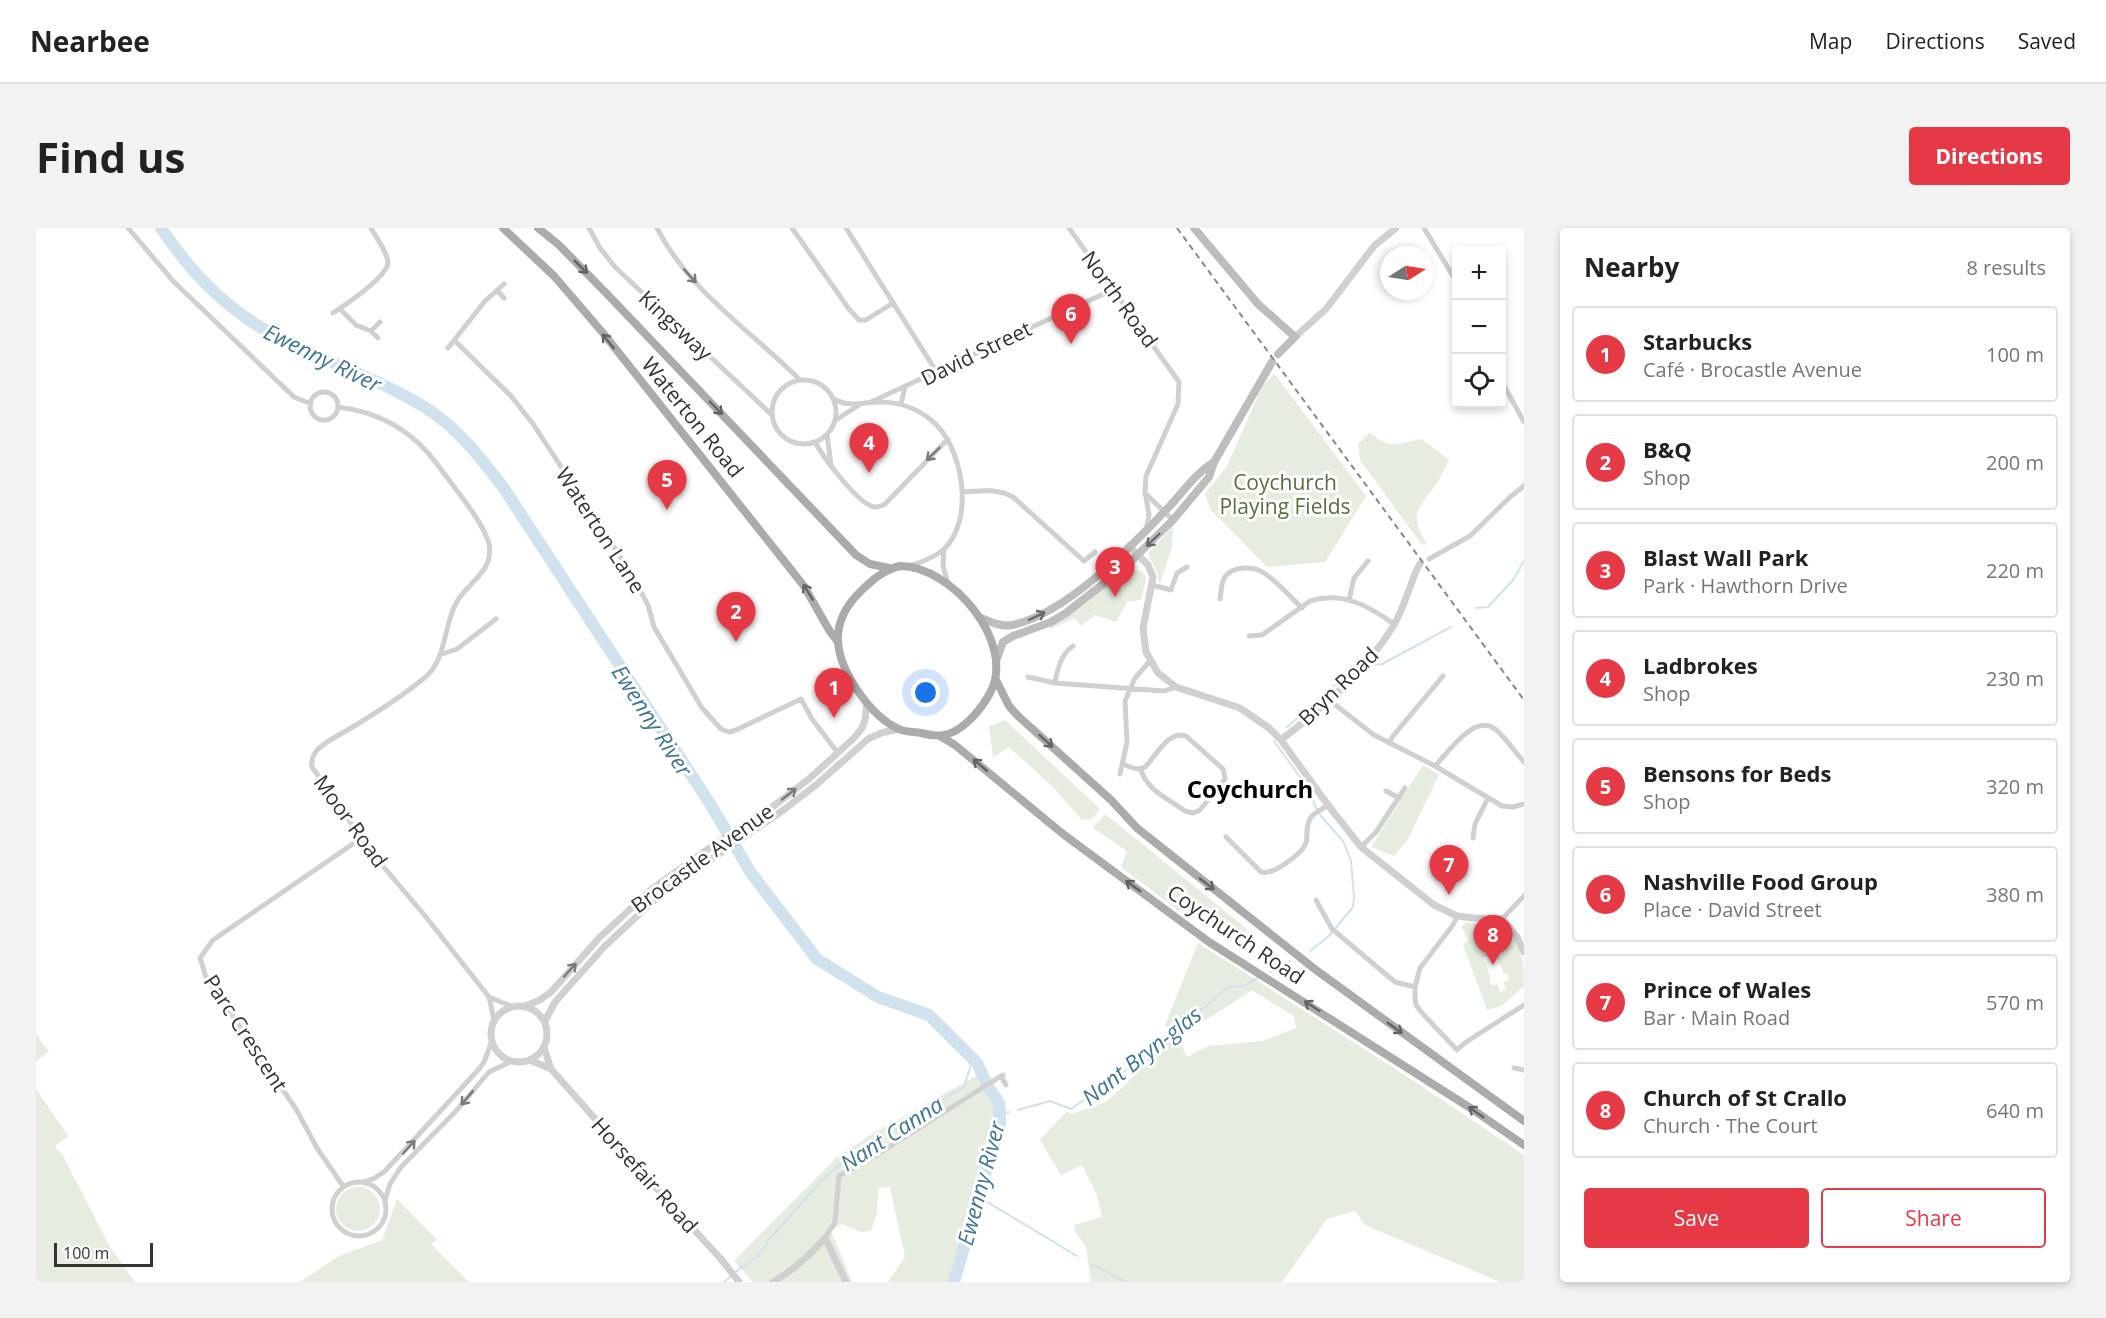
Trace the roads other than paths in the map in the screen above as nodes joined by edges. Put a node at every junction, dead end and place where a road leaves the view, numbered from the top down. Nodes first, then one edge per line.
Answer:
1 (128, 228) edge
2 (371, 228) edge
3 (503, 228) edge
4 (538, 228) edge
5 (589, 228) edge
6 (657, 228) edge
7 (792, 228) edge
8 (846, 228) edge
9 (1069, 228) edge
10 (1194, 228) edge
11 (1396, 228) edge
12 (1424, 228) edge
13 (1452, 274) edge
14 (504, 284) dead end
15 (1114, 289) junction
16 (497, 290) junction
17 (504, 298) dead end
18 (893, 303) junction
19 (340, 309) junction
20 (333, 314) dead end
21 (380, 322) dead end
22 (371, 331) junction
23 (1295, 337) junction
24 (378, 338) dead end
25 (455, 341) junction
26 (448, 348) dead end
27 (1278, 354) dead end
28 (1272, 362) dead end
29 (936, 371) junction
30 (800, 380) junction
31 (905, 387) junction
32 (1506, 389) edge
33 (834, 399) junction
34 (869, 403) junction
35 (311, 404) junction
36 (901, 404) junction
37 (859, 405) junction
38 (338, 407) junction
39 (772, 415) junction
40 (836, 420) junction
41 (1524, 422) edge
42 (827, 435) junction
43 (948, 440) junction
44 (814, 442) junction
45 (1215, 462) junction
46 (831, 467) junction
47 (1524, 486) edge
48 (962, 492) junction
49 (1145, 492) junction
50 (1164, 512) junction
51 (1173, 520) junction
52 (1146, 529) junction
53 (1130, 546) junction
54 (944, 550) junction
55 (1095, 552) dead end
56 (1138, 555) junction
57 (1429, 559) dead end
58 (1368, 561) dead end
59 (1420, 564) dead end
60 (908, 566) junction
61 (1187, 567) dead end
62 (889, 568) junction
63 (1152, 585) junction
64 (949, 586) junction
65 (1220, 599) dead end
66 (1349, 600) junction
67 (1302, 608) junction
68 (981, 618) junction
69 (496, 619) dead end
70 (1394, 624) junction
71 (1249, 636) dead end
72 (838, 642) junction
73 (1073, 646) dead end
74 (442, 654) junction
75 (996, 661) junction
76 (1149, 662) junction
77 (1028, 676) dead end
78 (1443, 676) dead end
79 (996, 680) junction
80 (1055, 683) junction
81 (1176, 687) junction
82 (1129, 688) junction
83 (1329, 699) junction
84 (867, 703) junction
85 (899, 729) junction
86 (940, 736) junction
87 (1281, 740) junction
88 (1389, 744) junction
89 (838, 753) junction
90 (1524, 762) edge
91 (1123, 764) junction
92 (1435, 766) junction
93 (1141, 769) junction
94 (1120, 774) dead end
95 (1405, 788) dead end
96 (1386, 791) dead end
97 (1399, 798) junction
98 (1488, 798) junction
99 (1524, 804) edge
100 (1328, 805) junction
101 (1226, 837) dead end
102 (1473, 838) dead end
103 (360, 839) junction
104 (1361, 847) junction
105 (1524, 896) edge
106 (1316, 900) dead end
107 (1457, 915) junction
108 (1502, 919) junction
109 (1524, 952) edge
110 (1415, 987) junction
111 (489, 997) junction
112 (1524, 1005) edge
113 (511, 1006) junction
114 (525, 1006) junction
115 (494, 1020) junction
116 (545, 1021) junction
117 (492, 1041) junction
118 (544, 1048) junction
119 (530, 1060) junction
120 (512, 1061) junction
121 (1514, 1068) dead end
122 (551, 1069) junction
123 (1524, 1070) edge
124 (1006, 1085) dead end
125 (1524, 1121) edge
126 (1524, 1145) edge
127 (364, 1182) junction
128 (343, 1186) junction
129 (385, 1200) junction
130 (825, 1238) junction
131 (738, 1280) edge
132 (773, 1282) edge
133 (846, 1282) edge

1 - 35 street
2 - 19 street
72 -> 3 main road, Waterton Road
4 -> 62 main road, Waterton Road
5 - 39 street, Kingsway
6 -> 30 street
7 - 18 street
8 - 18 street
9 - 15 street, North Road
10 - 23 main road
11 - 23 street
12 - 13 street
14 - 16 street
15 - 29 street, David Street
15 - 49 street, North Road
16 - 17 street
16 - 25 street
18 - 29 street
19 - 20 street
19 - 22 street
21 - 22 street
22 - 24 street
23 - 27 main road
25 - 26 street
25 - 89 street, Waterton Lane
28 - 45 main road
29 - 31 street, David Street
30 - 33 street
30 - 39 street
31 - 34 street, David Street
31 - 36 street
32 - 41 street
33 - 37 street
33 - 40 street
34 - 36 street
34 - 37 street
35 - 38 street
35 - 38 street
36 - 43 street
37 - 40 street
38 - 74 street, Moor Road
39 - 44 street
40 - 42 street
42 - 44 street
42 - 46 street
43 -> 46 street
43 - 48 street
44 - 46 street
45 - 50 main road
45 - 51 main road
47 - 57 street
48 - 54 street
48 - 55 street
49 - 50 street
49 - 52 street
50 - 51 street
50 - 52 main road
51 -> 56 main road
52 - 53 main road
53 - 56 street
68 -> 53 main road
54 - 60 street
54 - 64 street
56 - 63 street
56 - 75 main road
58 - 66 street
59 - 70 street, Bryn Road
60 - 62 main road
60 - 64 main road
61 - 63 street
62 - 72 main road
63 - 76 street
64 - 68 main road
65 - 67 street
66 - 67 street
66 - 70 street
67 - 71 street
68 - 75 main road
69 - 74 street
70 - 83 street, Bryn Road
72 - 84 main road
73 - 80 street
74 - 103 street, Moor Road
75 - 79 main road
76 - 81 street
76 - 82 street
77 - 80 street
78 - 88 street
79 - 86 main road
79 -> 125 main road, Coychurch Road
80 - 82 street
81 - 82 street
81 - 87 street
82 - 91 street
83 - 87 street, Bryn Road
83 - 88 street
84 - 85 main road
84 - 89 street, Brocastle Avenue
85 - 86 main road
85 - 116 street, Brocastle Avenue
126 -> 86 main road, Coychurch Road
87 - 100 street
88 - 92 street
114 -> 89 street, Brocastle Avenue
90 - 92 street
91 - 93 street
91 - 94 street
92 - 98 street
93 - 93 street
95 - 97 street
96 - 97 street
97 - 104 street
98 - 99 street
98 - 102 street
100 - 101 street
100 - 104 street
103 - 111 street, Moor Road
103 - 128 street, Parc Crescent
104 - 107 street
105 - 108 street
106 - 110 street
107 - 108 street
107 - 110 street
108 - 109 street
110 - 112 street
111 - 113 street, Moor Road
111 - 115 street, Moor Road
113 - 114 street
113 - 115 street
114 - 116 street
115 - 117 street
116 - 118 street
117 - 120 street
127 -> 117 street
118 - 119 street
118 - 122 street, Horsefair Road
119 - 120 street
119 - 122 street, Horsefair Road
120 -> 129 street
121 - 123 street
122 - 131 street, Horsefair Road
124 - 130 street
127 - 128 street
127 - 129 street
128 - 129 street
130 - 132 street
130 - 133 street

